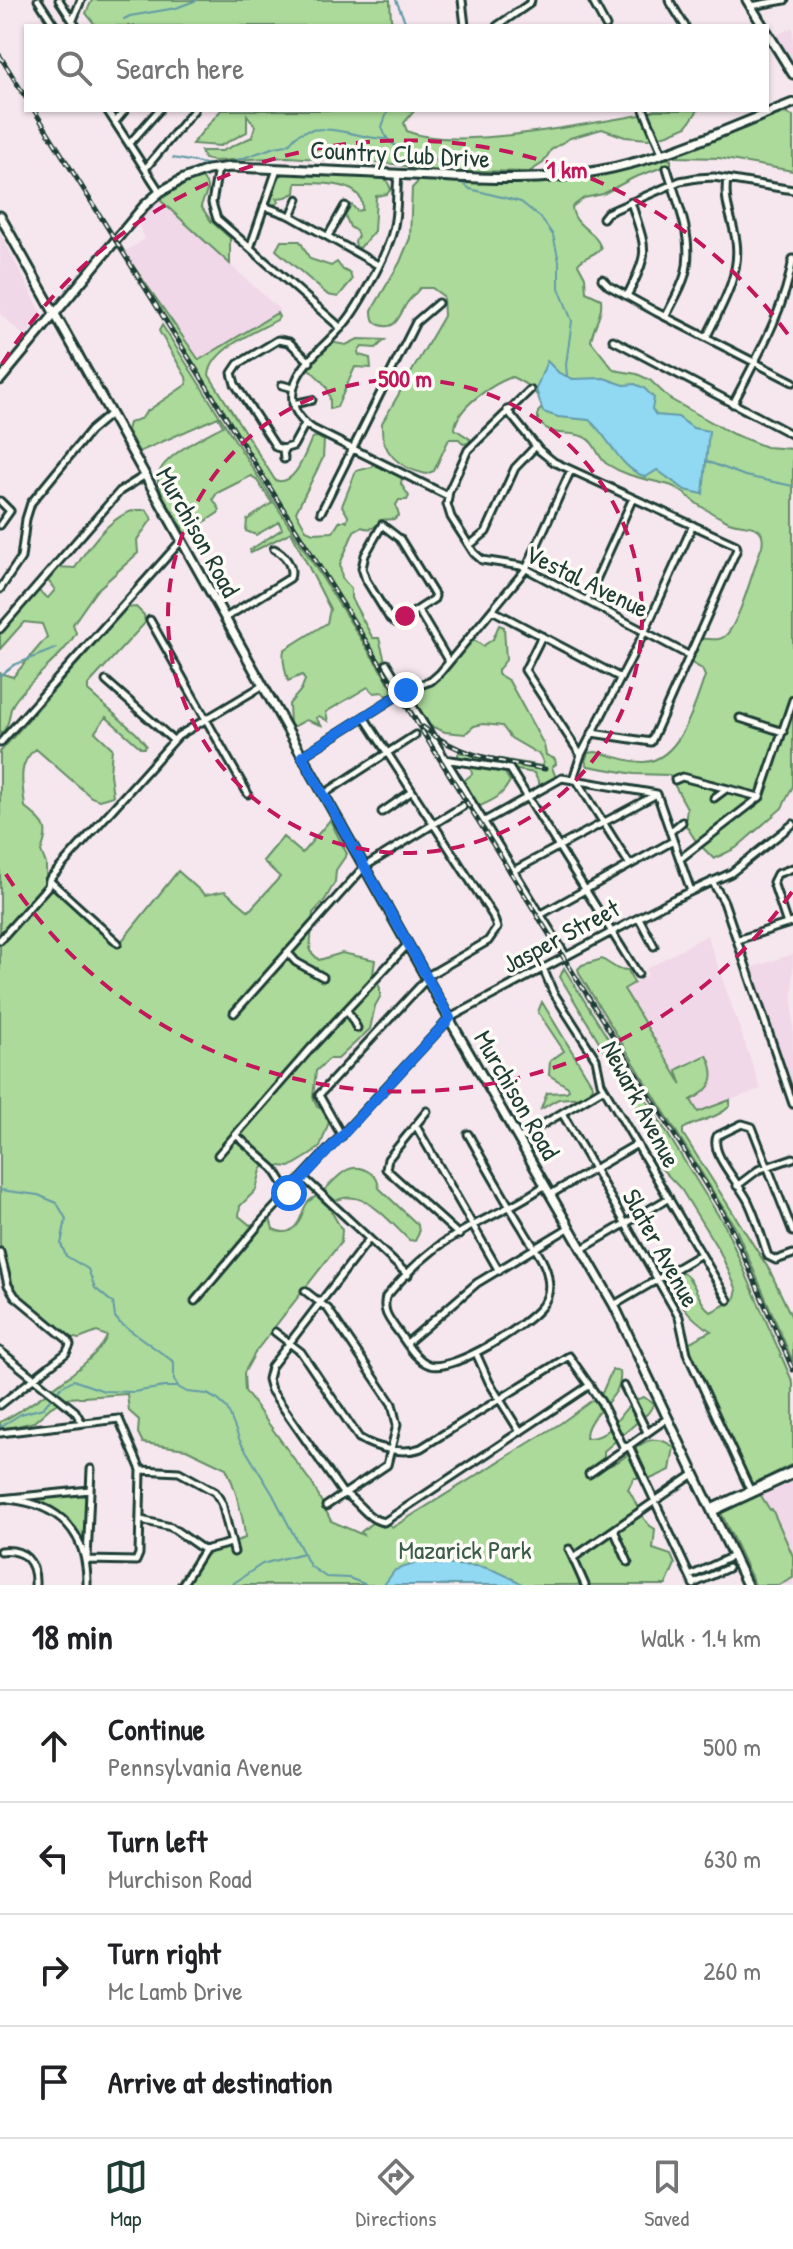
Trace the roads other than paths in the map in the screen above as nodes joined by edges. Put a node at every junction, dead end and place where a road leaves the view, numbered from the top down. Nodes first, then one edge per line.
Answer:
1 (38, 0) edge
2 (59, 0) edge
3 (81, 0) edge
4 (462, 0) edge
5 (531, 0) edge
6 (592, 0) edge
7 (669, 0) edge
8 (785, 0) edge
9 (749, 3) edge
10 (54, 24) edge
11 (74, 24) edge
12 (465, 24) edge
13 (500, 24) edge
14 (605, 24) edge
15 (684, 24) edge
16 (762, 24) edge
17 (769, 35) edge
18 (793, 74) edge
19 (793, 103) edge
20 (108, 112) edge
21 (123, 112) edge
22 (157, 112) edge
23 (192, 112) edge
24 (645, 112) edge
25 (115, 122) junction
26 (129, 144) junction
27 (662, 153) junction
28 (218, 168) junction
29 (667, 168) dead end
30 (145, 169) junction
31 (277, 169) junction
32 (398, 174) junction
33 (727, 179) junction
34 (671, 184) junction
35 (793, 190) edge
36 (160, 192) junction
37 (298, 199) dead end
38 (631, 202) junction
39 (264, 206) junction
40 (345, 206) dead end
41 (0, 216) edge
42 (291, 216) junction
43 (603, 218) dead end
44 (328, 236) junction
45 (250, 248) junction
46 (793, 259) edge
47 (378, 265) junction
48 (602, 279) dead end
49 (790, 287) edge
50 (627, 296) junction
51 (438, 303) dead end
52 (54, 313) junction
53 (666, 316) junction
54 (341, 328) junction
55 (707, 336) junction
56 (613, 340) dead end
57 (310, 362) junction
58 (755, 362) junction
59 (0, 380) edge
60 (793, 382) edge
61 (282, 385) dead end
62 (293, 388) junction
63 (530, 390) dead end
64 (312, 400) dead end
65 (293, 404) junction
66 (733, 404) junction
67 (507, 410) junction
68 (109, 415) junction
69 (305, 424) junction
70 (793, 435) edge
71 (536, 446) junction
72 (283, 449) junction
73 (352, 449) junction
74 (284, 459) dead end
75 (571, 470) junction
76 (144, 476) junction
77 (448, 496) junction
78 (633, 498) junction
79 (0, 501) edge
80 (321, 512) dead end
81 (0, 525) edge
82 (693, 525) junction
83 (181, 541) junction
84 (470, 545) junction
85 (274, 549) dead end
86 (526, 569) junction
87 (0, 589) edge
88 (587, 600) junction
89 (418, 610) junction
90 (492, 610) junction
91 (225, 619) junction
92 (150, 620) dead end
93 (0, 629) edge
94 (645, 631) junction
95 (542, 636) junction
96 (690, 656) junction
97 (449, 662) junction
98 (387, 664) dead end
99 (621, 678) junction
100 (106, 681) dead end
101 (262, 686) junction
102 (404, 692) junction
103 (793, 700) edge
104 (364, 717) junction
105 (740, 718) dead end
106 (206, 719) junction
107 (783, 732) junction
108 (592, 733) junction
109 (415, 735) dead end
110 (173, 740) junction
111 (0, 743) edge
112 (387, 754) junction
113 (581, 755) junction
114 (302, 756) junction
115 (443, 759) junction
116 (576, 780) junction
117 (675, 780) dead end
118 (727, 789) junction
119 (411, 792) junction
120 (248, 794) dead end
121 (324, 794) junction
122 (657, 794) junction
123 (760, 797) junction
124 (528, 798) junction
125 (714, 798) dead end
126 (463, 806) dead end
127 (382, 812) dead end
128 (483, 822) junction
129 (682, 822) dead end
130 (603, 823) junction
131 (793, 824) edge
132 (432, 826) junction
133 (670, 832) junction
134 (673, 841) junction
135 (558, 847) junction
136 (680, 859) junction
137 (630, 865) junction
138 (364, 867) junction
139 (793, 868) edge
140 (513, 871) junction
141 (49, 880) junction
142 (712, 881) junction
143 (585, 890) junction
144 (691, 891) junction
145 (540, 915) junction
146 (639, 918) junction
147 (790, 923) edge
148 (612, 933) junction
149 (0, 940) edge
150 (737, 940) junction
151 (118, 943) dead end
152 (408, 944) junction
153 (654, 946) dead end
154 (287, 952) junction
155 (566, 956) junction
156 (543, 968) junction
157 (638, 974) dead end
158 (323, 977) dead end
159 (427, 978) junction
160 (347, 1010) junction
161 (234, 1013) dead end
162 (450, 1018) junction
163 (357, 1028) dead end
164 (604, 1088) junction
165 (793, 1104) edge
166 (427, 1111) dead end
167 (562, 1113) junction
168 (416, 1126) junction
169 (468, 1134) dead end
170 (236, 1135) junction
171 (342, 1136) junction
172 (520, 1138) junction
173 (637, 1144) junction
174 (218, 1155) dead end
175 (793, 1158) edge
176 (766, 1167) junction
177 (593, 1169) junction
178 (303, 1177) junction
179 (546, 1184) junction
180 (737, 1186) junction
181 (289, 1193) junction
182 (551, 1194) junction
183 (669, 1198) junction
184 (510, 1206) junction
185 (625, 1224) junction
186 (473, 1227) junction
187 (570, 1227) junction
188 (793, 1232) edge
189 (459, 1235) junction
190 (369, 1239) junction
191 (582, 1249) junction
192 (535, 1250) junction
193 (0, 1252) edge
194 (701, 1254) junction
195 (793, 1254) edge
196 (499, 1271) junction
197 (408, 1275) junction
198 (658, 1279) junction
199 (305, 1291) dead end
200 (728, 1300) dead end
201 (195, 1301) dead end
202 (320, 1303) junction
203 (614, 1305) junction
204 (275, 1332) dead end
205 (290, 1342) junction
206 (407, 1343) junction
207 (0, 1351) edge
208 (476, 1353) junction
209 (35, 1379) junction
210 (590, 1385) junction
211 (624, 1386) dead end
212 (499, 1399) junction
213 (0, 1405) edge
214 (669, 1417) junction
215 (82, 1423) junction
216 (520, 1432) junction
217 (647, 1432) junction
218 (0, 1433) edge
219 (626, 1447) junction
220 (391, 1449) junction
221 (91, 1469) dead end
222 (141, 1470) junction
223 (695, 1473) junction
224 (793, 1473) edge
225 (589, 1474) dead end
226 (90, 1490) junction
227 (752, 1492) junction
228 (346, 1494) junction
229 (0, 1499) edge
230 (8, 1499) junction
231 (655, 1501) junction
232 (326, 1506) dead end
233 (712, 1510) junction
234 (141, 1520) junction
235 (614, 1529) junction
236 (231, 1543) junction
237 (569, 1549) dead end
238 (204, 1550) junction
239 (0, 1551) edge
240 (234, 1552) dead end
241 (734, 1556) junction
242 (573, 1558) junction
243 (87, 1560) junction
244 (628, 1562) dead end
245 (728, 1568) dead end
246 (690, 1576) junction
247 (694, 1584) edge
248 (35, 1585) edge
249 (87, 1585) edge
250 (182, 1585) edge
251 (585, 1585) edge
252 (747, 1585) edge

1 - 10 street
2 - 11 street
3 - 11 street
4 - 12 street
5 - 13 street
6 - 14 street
7 - 15 street
8 - 9 street
9 - 16 main road
17 - 18 main road
19 - 27 main road, Country Club Drive
20 - 25 street
21 - 25 street
22 - 26 street
23 - 30 street
24 - 27 street
25 - 26 street
26 - 30 street
27 - 32 main road, Country Club Drive
28 - 31 main road, Country Club Drive
28 - 36 main road, Country Club Drive
28 - 45 street
29 - 34 street
30 - 36 street
31 - 32 main road, Country Club Drive
31 - 39 street
32 - 47 street
33 - 34 street
33 - 35 street
33 - 55 street
34 - 38 street
34 - 53 street
36 - 52 main road, Country Club Drive
37 - 42 street
38 - 43 street
38 - 50 street
39 - 42 street
39 - 45 street
40 - 44 street
41 - 52 main road, Murchison Road
42 - 44 street
44 - 47 street
45 - 54 street
46 - 49 street
47 - 54 street
48 - 50 street
49 - 58 street
50 - 53 street
51 - 73 street
52 - 59 main road, Country Club Drive
52 - 68 main road, Murchison Road
53 - 55 street
54 - 57 street
55 - 58 street
56 - 66 street
57 - 62 street
57 - 72 street
58 - 60 street
58 - 66 street
61 - 62 street
62 - 65 street
63 - 67 street
64 - 65 street
65 - 69 street
66 - 70 street
67 - 71 street
67 - 77 street
68 - 76 main road, Murchison Road
68 - 87 street
69 - 72 street
69 - 73 street
71 - 75 street
71 - 84 street
72 - 74 street
73 - 77 street
73 - 80 street
75 - 78 street
75 - 86 street
76 - 83 main road, Murchison Road
76 - 93 street
77 - 84 street, Vestal Avenue
78 - 82 street
78 - 88 street
79 - 81 street
82 - 94 street
82 - 96 street
83 - 91 main road, Murchison Road
83 - 111 street
84 - 86 street, Vestal Avenue
85 - 91 street
86 - 88 street, Vestal Avenue
86 - 90 street
88 - 94 street, Vestal Avenue
89 - 89 street
89 - 97 street
90 - 95 street
90 - 97 street
91 - 101 main road, Murchison Road
92 - 106 street
94 - 96 street, Vestal Avenue
94 - 99 street
95 - 99 street
95 - 113 street
96 - 108 street
97 - 102 street
98 - 102 street
99 - 108 street
100 - 110 street
101 - 106 street
101 - 114 main road, Murchison Road
102 - 104 street
102 - 115 street
103 - 107 street
104 - 112 street
104 - 114 street
105 - 107 street
106 - 110 street
106 - 120 street
107 - 123 street
108 - 113 street
109 - 112 street
110 - 141 street
112 - 119 street
112 - 121 street
113 - 116 street
114 - 121 main road, Murchison Road
115 - 124 street
115 - 128 street
116 - 122 street
116 - 124 street
116 - 130 street
117 - 118 street
118 - 123 street
118 - 125 street
119 - 127 street
119 - 132 street
121 - 138 main road, Murchison Road
122 - 130 street
122 - 133 street
123 - 136 street
124 - 128 street
124 - 135 street
126 - 132 street
128 - 140 street
129 - 133 street
130 - 135 street
130 - 137 street
131 - 142 street, Jasper Street
132 - 138 street
132 - 159 street
133 - 134 street
134 - 136 street
134 - 137 street
135 - 140 street
135 - 143 street
136 - 144 street
137 - 143 street
138 - 152 main road, Murchison Road
138 - 154 street
139 - 147 street
140 - 145 street
141 - 149 street
141 - 151 street
142 - 144 street, Jasper Street
142 - 150 street
143 - 145 street
143 - 148 street
144 - 146 street, Jasper Street
145 - 155 street
146 - 148 street, Jasper Street
146 - 153 street
147 - 150 street
148 - 155 street, Jasper Street
148 - 157 street
150 - 165 street
152 - 159 main road, Murchison Road
152 - 160 street
154 - 158 street
154 - 161 street
155 - 156 street, Jasper Street
156 - 162 street, Jasper Street
156 - 164 street, Newark Avenue
159 - 162 main road, Murchison Road
159 - 171 street
160 - 163 street
160 - 170 street
162 - 171 street, Jasper Street
162 - 172 main road, Murchison Road
164 - 167 street
164 - 173 street, Newark Avenue
166 - 168 street
167 - 172 street
167 - 177 street, Slater Avenue
168 - 186 street
168 - 189 street
169 - 184 street
170 - 174 street
170 - 181 street
171 - 178 street, Jasper Street
172 - 179 main road, Murchison Road
173 - 177 street
173 - 183 street, Newark Avenue
175 - 176 street
176 - 180 street
176 - 180 street
176 - 188 street
177 - 182 street
177 - 185 street, Slater Avenue
178 - 181 street, Jasper Street
178 - 190 street
179 - 182 main road, Murchison Road
179 - 184 street
180 - 195 street
181 - 201 street, Jasper Street
182 - 187 main road, Murchison Road
183 - 185 street
183 - 194 street, Newark Avenue
184 - 186 street
184 - 192 street
185 - 191 street
185 - 198 street, Slater Avenue
186 - 189 street
186 - 196 street
187 - 191 main road, Murchison Road
187 - 192 street
189 - 197 street
190 - 197 street
190 - 202 street
191 - 203 main road, Murchison Road
192 - 196 street
192 - 208 street
193 - 209 street
194 - 198 street
194 - 200 street, Newark Avenue
196 - 206 street
197 - 206 street
198 - 203 street
198 - 227 street, Slater Avenue
199 - 202 street
202 - 205 street
202 - 220 street
203 - 214 main road, Murchison Road
204 - 205 street
205 - 220 street
205 - 228 street
206 - 208 street
207 - 209 street
208 - 212 street
209 - 213 street
209 - 215 street
210 - 212 street
210 - 216 street
210 - 219 street
211 - 217 street
212 - 216 street
212 - 220 street
214 - 217 street
214 - 223 main road, Murchison Road
215 - 218 street
215 - 222 street
216 - 228 street
217 - 219 street
219 - 225 street
219 - 231 street
220 - 228 street
221 - 226 street
222 - 234 street
222 - 236 street
223 - 231 street
223 - 233 main road, Murchison Road
224 - 227 street
226 - 230 street
226 - 243 street
227 - 233 street
228 - 232 street
229 - 230 street
230 - 243 street
231 - 235 street
231 - 246 street
233 - 241 main road, Murchison Road
234 - 238 street
234 - 243 street
235 - 242 street
235 - 244 street
236 - 238 street
236 - 240 street
237 - 242 street
238 - 250 street
239 - 248 street
241 - 246 street
241 - 252 main road, Murchison Road
242 - 251 street
243 - 249 street
245 - 247 street
246 - 247 street

